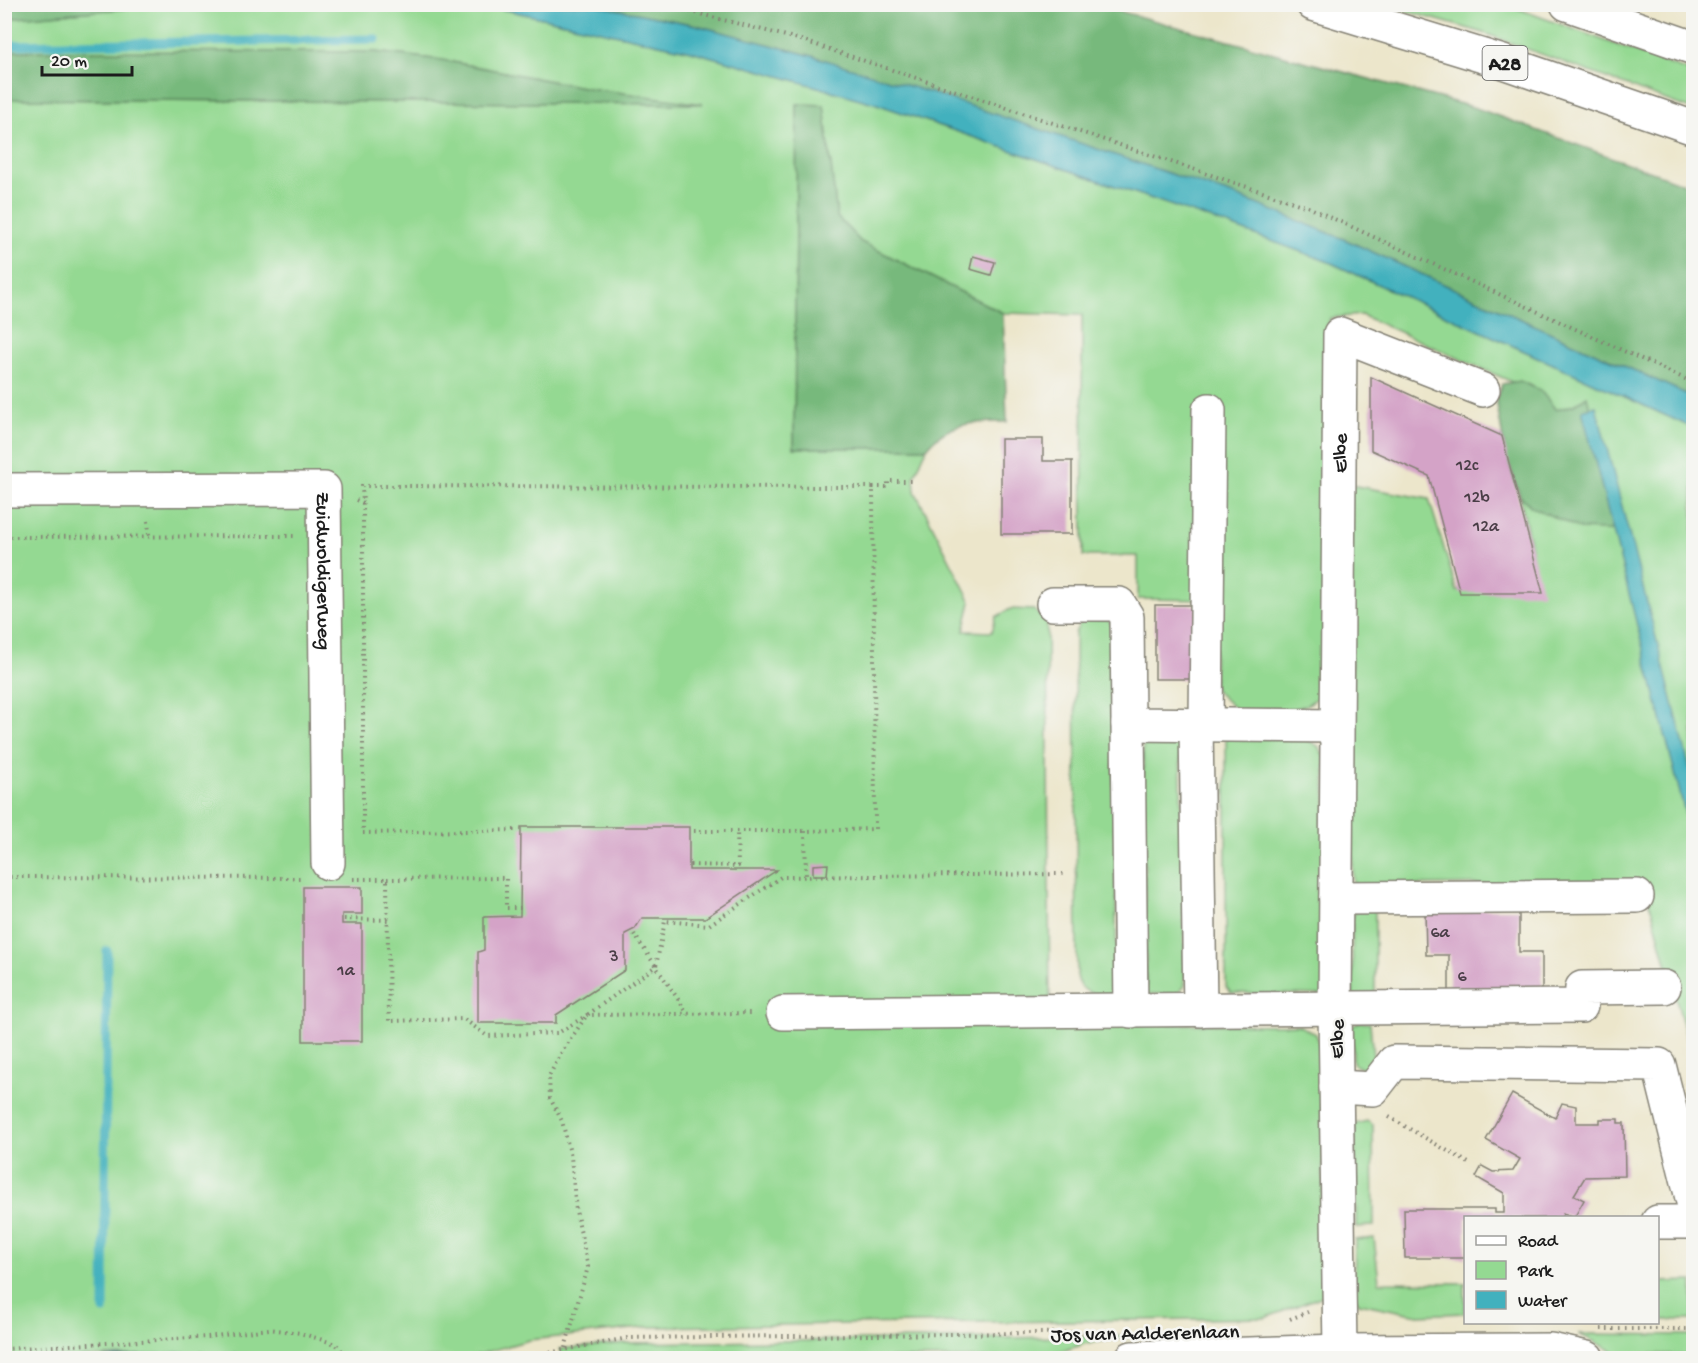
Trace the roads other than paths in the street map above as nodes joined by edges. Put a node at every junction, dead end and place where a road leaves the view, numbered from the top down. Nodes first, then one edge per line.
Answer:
1 (1313, 4) edge
2 (1568, 4) edge
3 (1694, 48) edge
4 (1694, 128) edge
5 (1483, 390) dead end
6 (1209, 410) dead end
7 (4, 490) edge
8 (1053, 604) dead end
9 (1128, 724) junction
10 (1201, 724) junction
11 (1336, 726) junction
12 (326, 874) road end
13 (1636, 896) dead end
14 (1336, 898) junction
15 (1664, 987) dead end
16 (1200, 1010) junction
17 (1335, 1010) junction
18 (1131, 1011) junction
19 (783, 1013) road end
20 (1336, 1087) junction
21 (1694, 1206) edge
22 (1659, 1221) edge
23 (1694, 1222) edge
24 (1590, 1344) edge
25 (1128, 1345) edge
26 (1340, 1351) junction

1 - 4 main road, A28
2 - 3 main road
5 - 11 main road, Elbe
6 - 10 main road
7 - 12 main road, Zuidwoldigerweg
8 - 9 main road
9 - 10 main road
9 - 18 main road
10 - 11 main road
10 - 16 main road
11 - 14 main road, Elbe
13 - 14 main road
14 - 17 main road, Elbe
15 - 17 main road
16 - 17 main road
16 - 18 main road
17 - 20 main road, Elbe
18 - 19 main road
20 - 21 main road
20 - 26 main road, Elbe
22 - 23 main road
24 - 26 main road, Jos van Aalderenlaan
25 - 26 main road, Jos van Aalderenlaan

